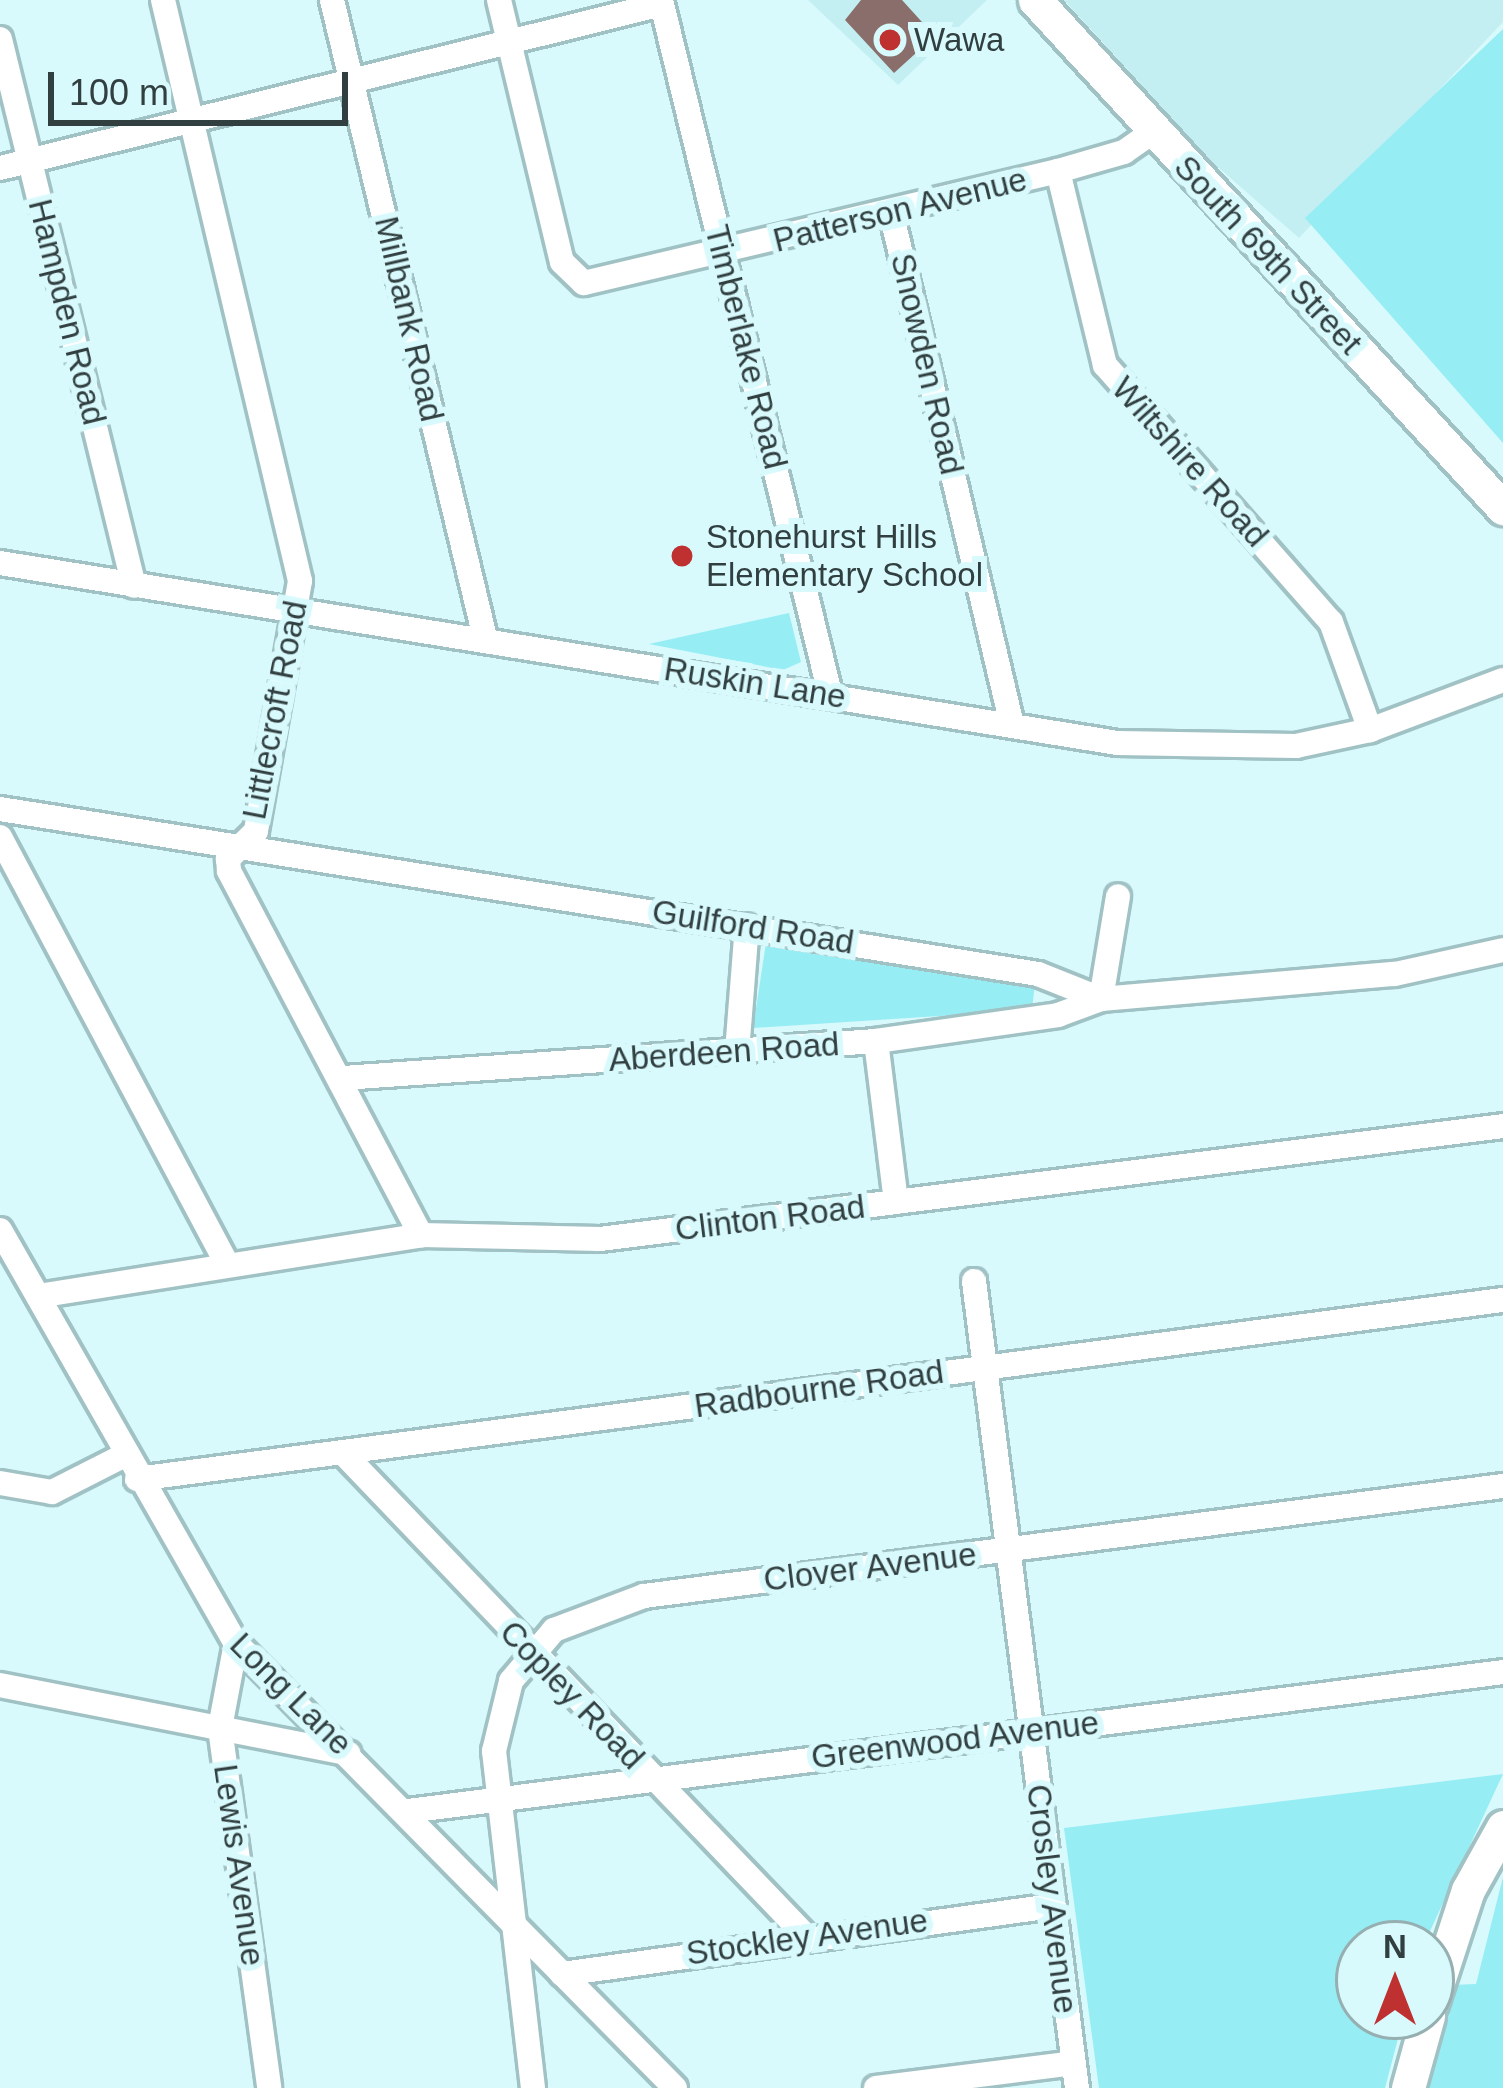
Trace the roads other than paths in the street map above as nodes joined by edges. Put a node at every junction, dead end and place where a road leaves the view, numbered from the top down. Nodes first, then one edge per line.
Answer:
1 (163, 0) edge
2 (332, 0) edge
3 (499, 0) edge
4 (1035, 0) edge
5 (662, 2) edge
6 (0, 39) edge
7 (508, 39) junction
8 (352, 80) junction
9 (194, 122) junction
10 (1153, 132) junction
11 (31, 162) junction
12 (0, 168) edge
13 (1058, 171) junction
14 (891, 212) junction
15 (724, 254) junction
16 (1503, 508) edge
17 (0, 563) edge
18 (134, 586) junction
19 (293, 610) junction
20 (485, 638) junction
21 (1503, 680) edge
22 (830, 694) junction
23 (1012, 725) junction
24 (1370, 730) junction
25 (0, 809) edge
26 (0, 837) edge
27 (236, 848) junction
28 (1118, 896) dead end
29 (747, 926) junction
30 (1503, 950) edge
31 (1101, 998) junction
32 (876, 1041) junction
33 (737, 1052) junction
34 (343, 1078) junction
35 (1503, 1126) edge
36 (896, 1202) junction
37 (0, 1230) edge
38 (421, 1235) junction
39 (227, 1264) junction
40 (974, 1281) dead end
41 (38, 1296) junction
42 (1503, 1300) edge
43 (985, 1366) junction
44 (343, 1453) junction
45 (123, 1456) junction
46 (136, 1479) junction
47 (0, 1483) edge
48 (1503, 1486) edge
49 (1007, 1549) junction
50 (236, 1642) junction
51 (529, 1651) junction
52 (1503, 1672) edge
53 (0, 1685) edge
54 (220, 1728) junction
55 (1030, 1730) junction
56 (348, 1753) junction
57 (654, 1778) junction
58 (496, 1801) junction
59 (408, 1811) junction
60 (1503, 1827) edge
61 (1053, 1906) junction
62 (511, 1923) junction
63 (1455, 1930) edge
64 (804, 1934) junction
65 (562, 1974) junction
66 (1421, 2040) edge
67 (1075, 2075) edge
68 (269, 2088) edge
69 (532, 2088) edge
70 (675, 2088) edge
71 (876, 2088) edge
72 (1408, 2088) edge

1 - 9 street, Littlecroft Road
2 - 8 street, Millbank Road
3 - 7 street
4 - 10 main road, South 69th Street
5 - 7 street
5 - 15 street, Timberlake Road
6 - 11 street, Hampden Road
7 - 8 street
7 - 15 street, Patterson Avenue
8 - 9 street
8 - 20 street, Millbank Road
9 - 11 street
9 - 19 street, Littlecroft Road
10 - 13 street, Patterson Avenue
10 - 16 main road, South 69th Street
11 - 12 street
11 - 18 street, Hampden Road
13 - 14 street, Patterson Avenue
13 - 24 street, Wiltshire Road
14 - 15 street, Patterson Avenue
14 - 23 street, Snowden Road
15 - 22 street, Timberlake Road
17 - 18 street, Ruskin Lane
18 - 19 street, Ruskin Lane
19 - 20 street, Ruskin Lane
19 - 27 street, Littlecroft Road
20 - 22 street, Ruskin Lane
21 - 24 street, Ruskin Lane
22 - 23 street, Ruskin Lane
23 - 24 street, Ruskin Lane
25 - 27 street, Guilford Road
26 - 39 street
27 - 29 street, Guilford Road
27 - 34 street, Littlecroft Road
28 - 31 street
29 - 31 street, Guilford Road
29 - 33 street
30 - 31 street, Guilford Road
31 - 32 street, Aberdeen Road
32 - 33 street, Aberdeen Road
32 - 36 street
33 - 34 street, Aberdeen Road
34 - 38 street, Littlecroft Road
35 - 36 street, Clinton Road
36 - 38 street, Clinton Road
37 - 41 street, Long Lane
38 - 39 street, Clinton Road
39 - 41 street, Clinton Road
40 - 43 street, Crosley Avenue
41 - 45 street, Long Lane
42 - 43 street, Radbourne Road
43 - 44 street, Radbourne Road
43 - 49 street, Crosley Avenue
44 - 46 street, Radbourne Road
44 - 51 street, Copley Road
45 - 46 street, Long Lane
45 - 47 street
46 - 50 street, Long Lane
48 - 49 street, Clover Avenue
49 - 51 street, Clover Avenue
49 - 55 street, Crosley Avenue
50 - 54 street, Lewis Avenue
50 - 56 street, Long Lane
51 - 57 street, Copley Road
51 - 58 street
52 - 55 street, Greenwood Avenue
53 - 54 street
54 - 56 street
54 - 68 street, Lewis Avenue
55 - 57 street, Greenwood Avenue
55 - 61 street, Crosley Avenue
56 - 59 street, Long Lane
57 - 58 street, Greenwood Avenue
57 - 64 street, Copley Road
58 - 59 street, Greenwood Avenue
58 - 62 street
59 - 62 street, Long Lane
60 - 63 main road
61 - 64 street, Stockley Avenue
61 - 67 street, Crosley Avenue
62 - 65 street, Long Lane
62 - 69 street
64 - 65 street, Stockley Avenue
65 - 70 street, Long Lane
66 - 72 main road
67 - 71 street

